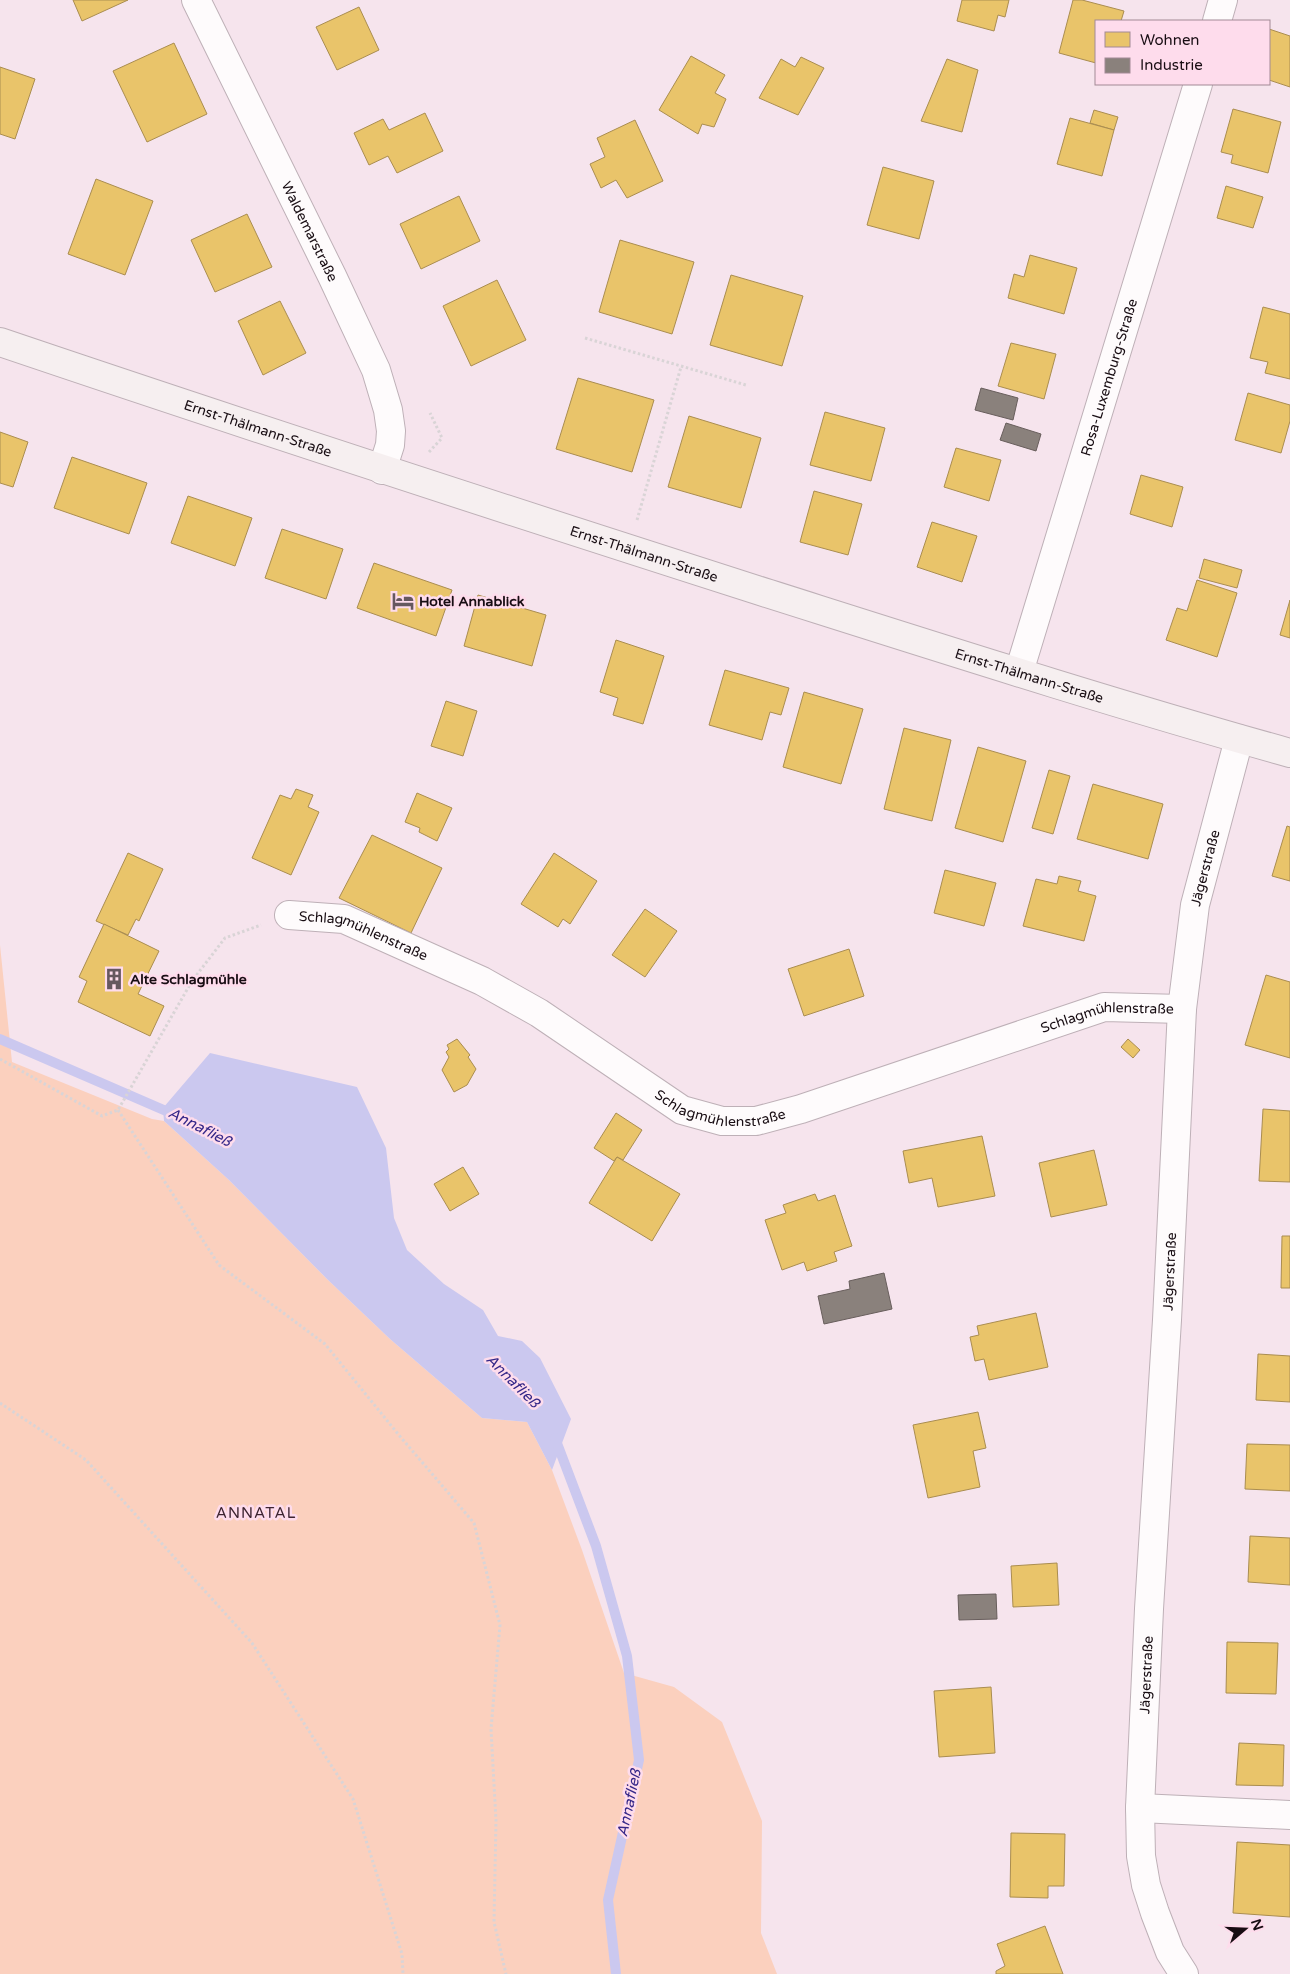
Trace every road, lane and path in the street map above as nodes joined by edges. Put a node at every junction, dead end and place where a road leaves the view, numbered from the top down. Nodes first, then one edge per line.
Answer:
1 (196, 0) edge
2 (1223, 0) edge
3 (1217, 20) edge
4 (1198, 85) edge
5 (585, 338) dead end
6 (0, 342) edge
7 (681, 367) junction
8 (746, 385) dead end
9 (430, 413) dead end
10 (425, 456) dead end
11 (382, 470) junction
12 (637, 521) dead end
13 (1019, 672) junction
14 (1239, 739) junction
15 (1290, 753) edge
16 (289, 915) joint
17 (1182, 1009) junction
18 (0, 1060) edge
19 (118, 1110) junction
20 (0, 1403) edge
21 (1140, 1808) junction
22 (1290, 1815) edge
23 (403, 1974) edge
24 (506, 1974) edge
25 (1184, 1974) edge

1 - 11 street, Waldemarstraße
2 - 3 street
4 - 13 street, Rosa-Luxemburg-Straße
5 - 7 path
6 - 11 main road, Ernst-Thälmann-Straße
7 - 8 path
7 - 12 path
9 - 10 path
11 - 13 main road, Ernst-Thälmann-Straße
13 - 14 main road, Ernst-Thälmann-Straße
14 - 15 main road, Ernst-Thälmann-Straße
14 - 17 street, Jägerstraße
16 - 17 street, Schlagmühlenstraße
16 - 19 path
17 - 21 street, Jägerstraße
18 - 19 path
19 - 24 path
20 - 23 path
21 - 22 street
21 - 25 street, Jägerstraße

